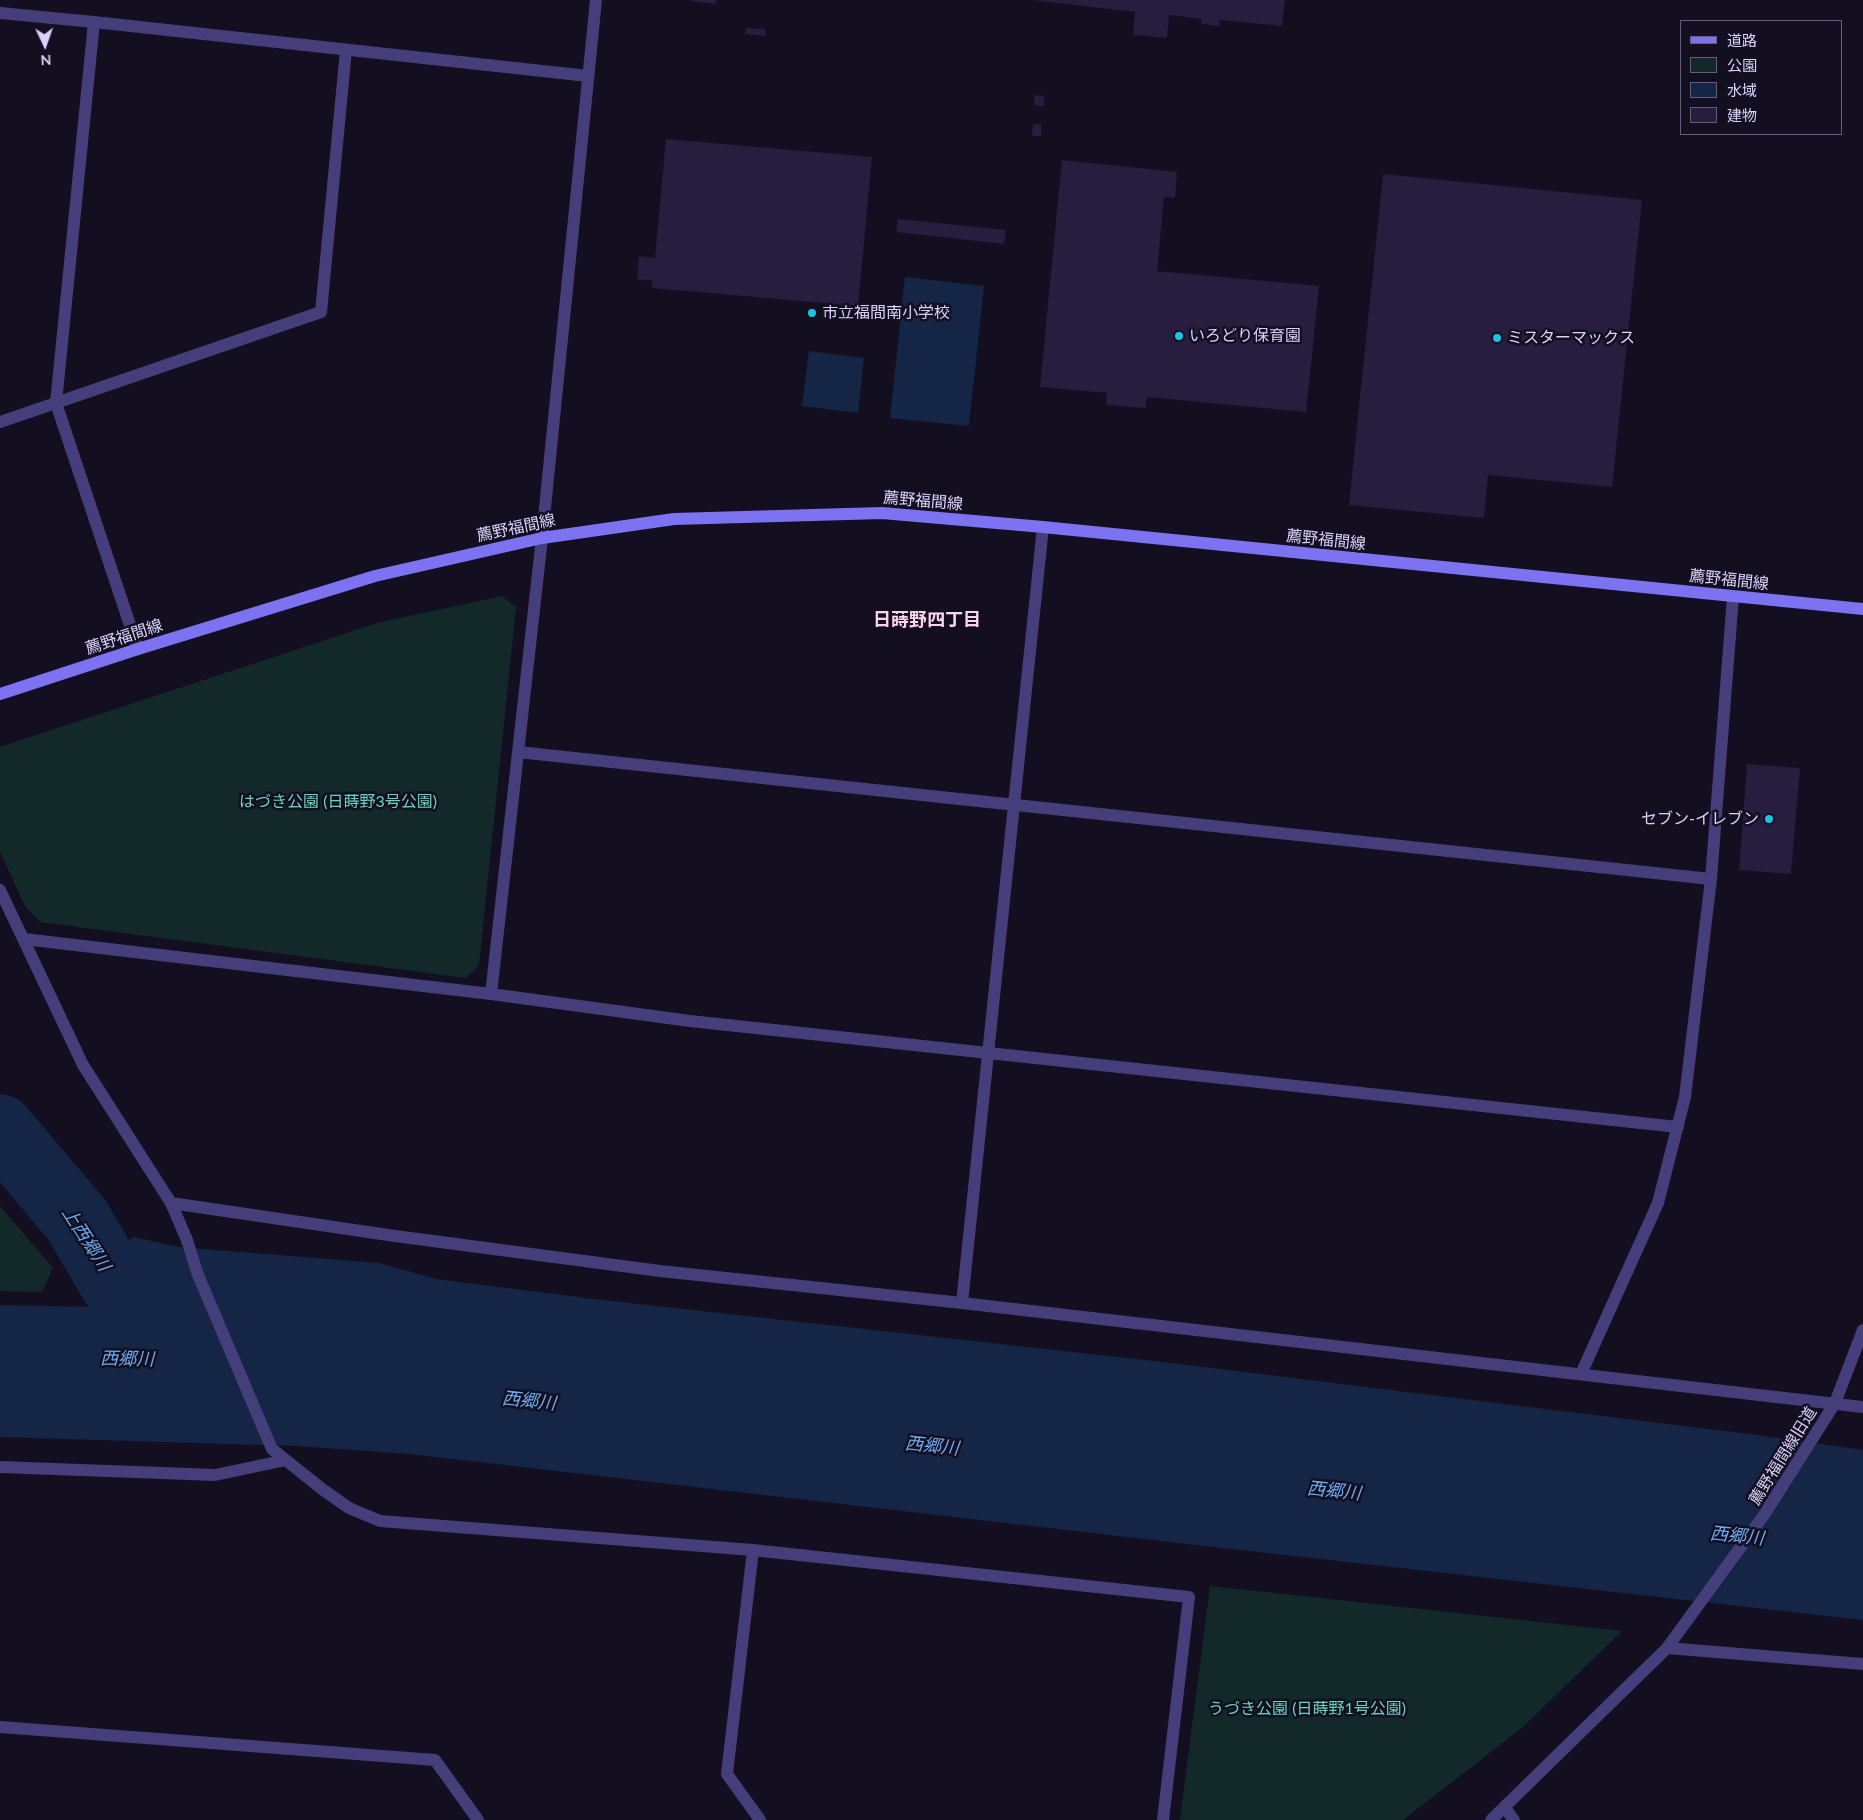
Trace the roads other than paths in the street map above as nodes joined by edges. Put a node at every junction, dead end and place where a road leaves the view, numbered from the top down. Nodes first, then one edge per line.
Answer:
1 (596, 0) edge
2 (0, 13) edge
3 (94, 22) junction
4 (346, 50) junction
5 (588, 76) junction
6 (56, 403) junction
7 (0, 422) edge
8 (1043, 527) junction
9 (542, 538) junction
10 (1732, 597) junction
11 (1863, 609) edge
12 (138, 649) junction
13 (0, 694) edge
14 (518, 752) junction
15 (1014, 806) junction
16 (1712, 879) junction
17 (0, 890) edge
18 (24, 939) junction
19 (491, 994) junction
20 (988, 1054) junction
21 (1678, 1127) junction
22 (171, 1203) junction
23 (962, 1303) junction
24 (1863, 1330) edge
25 (1581, 1374) junction
26 (1835, 1403) junction
27 (1863, 1407) edge
28 (286, 1460) junction
29 (0, 1467) edge
30 (753, 1550) junction
31 (1667, 1648) junction
32 (1863, 1664) edge
33 (0, 1727) edge
34 (1505, 1808) junction
35 (478, 1820) edge
36 (760, 1820) edge
37 (1162, 1820) edge
38 (1491, 1820) edge
39 (1514, 1820) edge

1 - 5 street
2 - 3 street
3 - 4 street
3 - 6 street
4 - 5 street
4 - 6 street
5 - 9 street
6 - 7 street
6 - 12 street
8 - 9 main road, 薦野福間線
8 - 10 main road, 薦野福間線
8 - 15 street
9 - 12 main road, 薦野福間線
9 - 14 street
10 - 11 main road, 薦野福間線
10 - 16 street
12 - 13 main road, 薦野福間線
14 - 15 street
14 - 19 street
15 - 16 street
15 - 20 street
16 - 21 street
17 - 18 street
18 - 19 street
18 - 22 street
19 - 20 street
20 - 21 street
20 - 23 street
21 - 25 street
22 - 23 street
22 - 28 street
23 - 25 street
24 - 26 street, 薦野福間線旧道
25 - 26 street
26 - 27 street
26 - 31 street, 薦野福間線旧道
28 - 29 street
28 - 30 street
30 - 36 street
30 - 37 street
31 - 32 street
31 - 34 street, 薦野福間線旧道
33 - 35 street
34 - 38 street, 薦野福間線旧道
34 - 39 street

